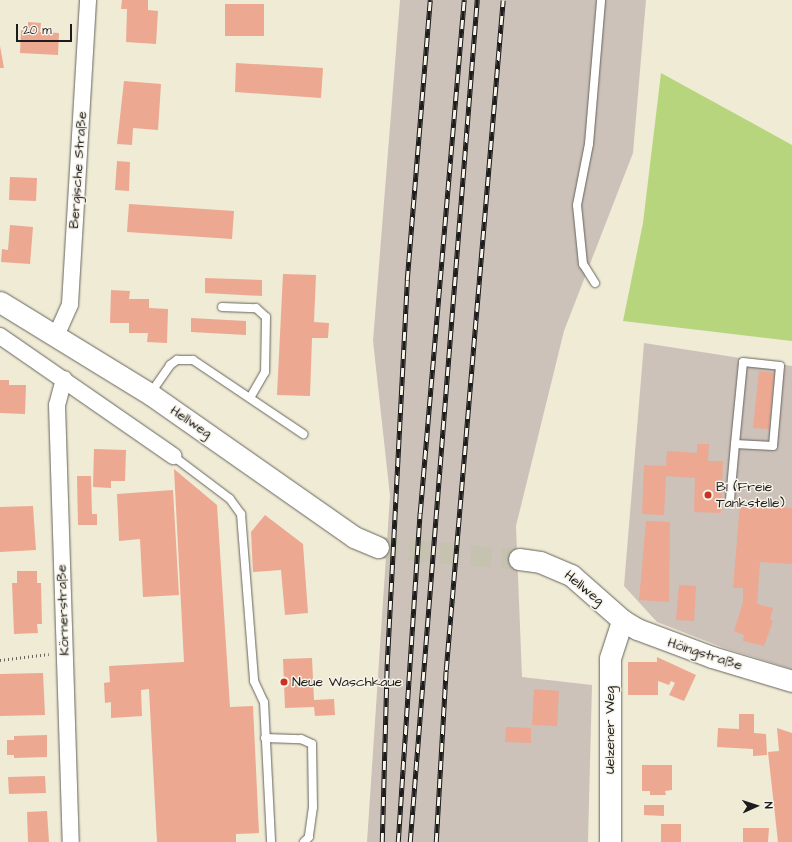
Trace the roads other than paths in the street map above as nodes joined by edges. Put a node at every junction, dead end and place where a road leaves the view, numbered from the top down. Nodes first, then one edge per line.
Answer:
1 (88, 0) edge
2 (601, 0) edge
3 (595, 283) dead end
4 (0, 302) edge
5 (222, 306) dead end
6 (0, 336) edge
7 (56, 336) junction
8 (64, 379) junction
9 (150, 394) junction
10 (250, 398) junction
11 (303, 434) dead end
12 (735, 444) junction
13 (173, 456) joint
14 (730, 500) dead end
15 (378, 547) tunnel mouth
16 (519, 559) tunnel mouth
17 (622, 620) junction
18 (792, 681) edge
19 (265, 738) junction
20 (72, 842) edge
21 (271, 842) edge
22 (304, 842) edge
23 (610, 842) edge

1 - 7 street, Bergische Straße
2 - 3 lane
4 - 7 street, Hellweg
5 - 10 lane
6 - 8 street
7 - 9 street, Hellweg
8 - 13 street
8 - 20 street, Körnerstraße
9 - 10 lane
9 - 15 street, Hellweg
10 - 11 lane
12 - 12 lane
12 - 14 lane
13 - 19 lane
16 - 17 street, Hellweg
17 - 18 street, Höingstraße
17 - 23 street, Uelzener Weg
19 - 21 lane
19 - 22 lane

